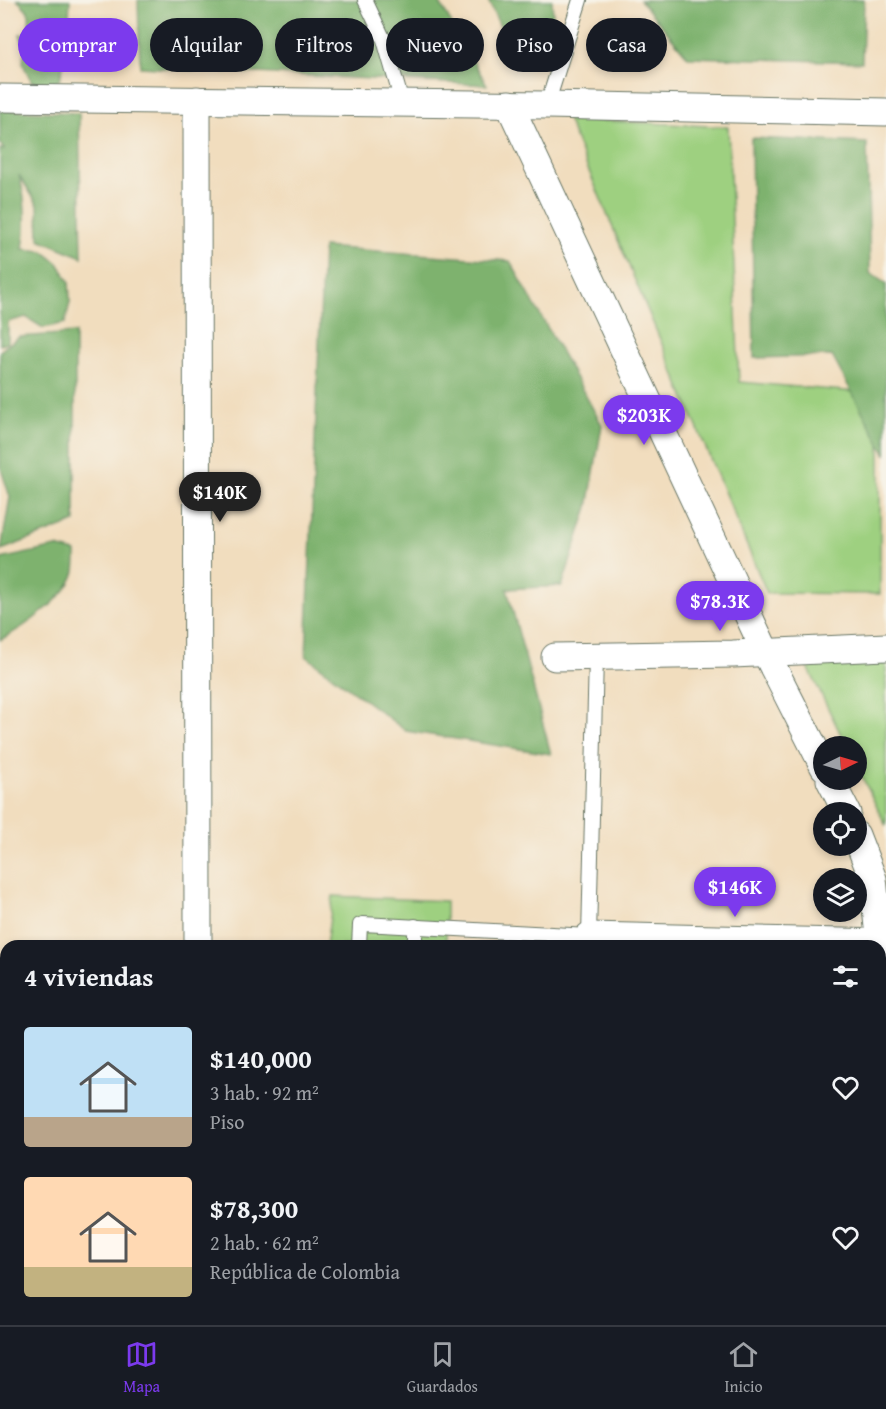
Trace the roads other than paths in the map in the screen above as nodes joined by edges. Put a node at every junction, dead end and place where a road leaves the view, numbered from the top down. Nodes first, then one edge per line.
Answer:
1 (365, 0) edge
2 (580, 0) edge
3 (0, 98) edge
4 (197, 100) junction
5 (402, 102) junction
6 (509, 104) junction
7 (546, 105) junction
8 (886, 111) edge
9 (886, 647) edge
10 (766, 653) junction
11 (555, 657) dead end
12 (596, 657) junction
13 (813, 745) edge
14 (864, 856) edge
15 (415, 926) junction
16 (589, 936) junction
17 (198, 940) edge
18 (358, 940) edge
19 (415, 940) edge
20 (719, 940) edge
21 (881, 940) edge

1 - 5 lane
2 - 7 lane
3 - 4 street
4 - 5 street
4 - 17 street
5 - 6 street
6 - 7 street
6 - 10 street
7 - 8 street
9 - 10 street
10 - 12 street
10 - 13 street
11 - 12 street
12 - 16 lane
14 - 21 street
15 - 16 lane
15 - 18 lane
15 - 19 lane
16 - 20 street

